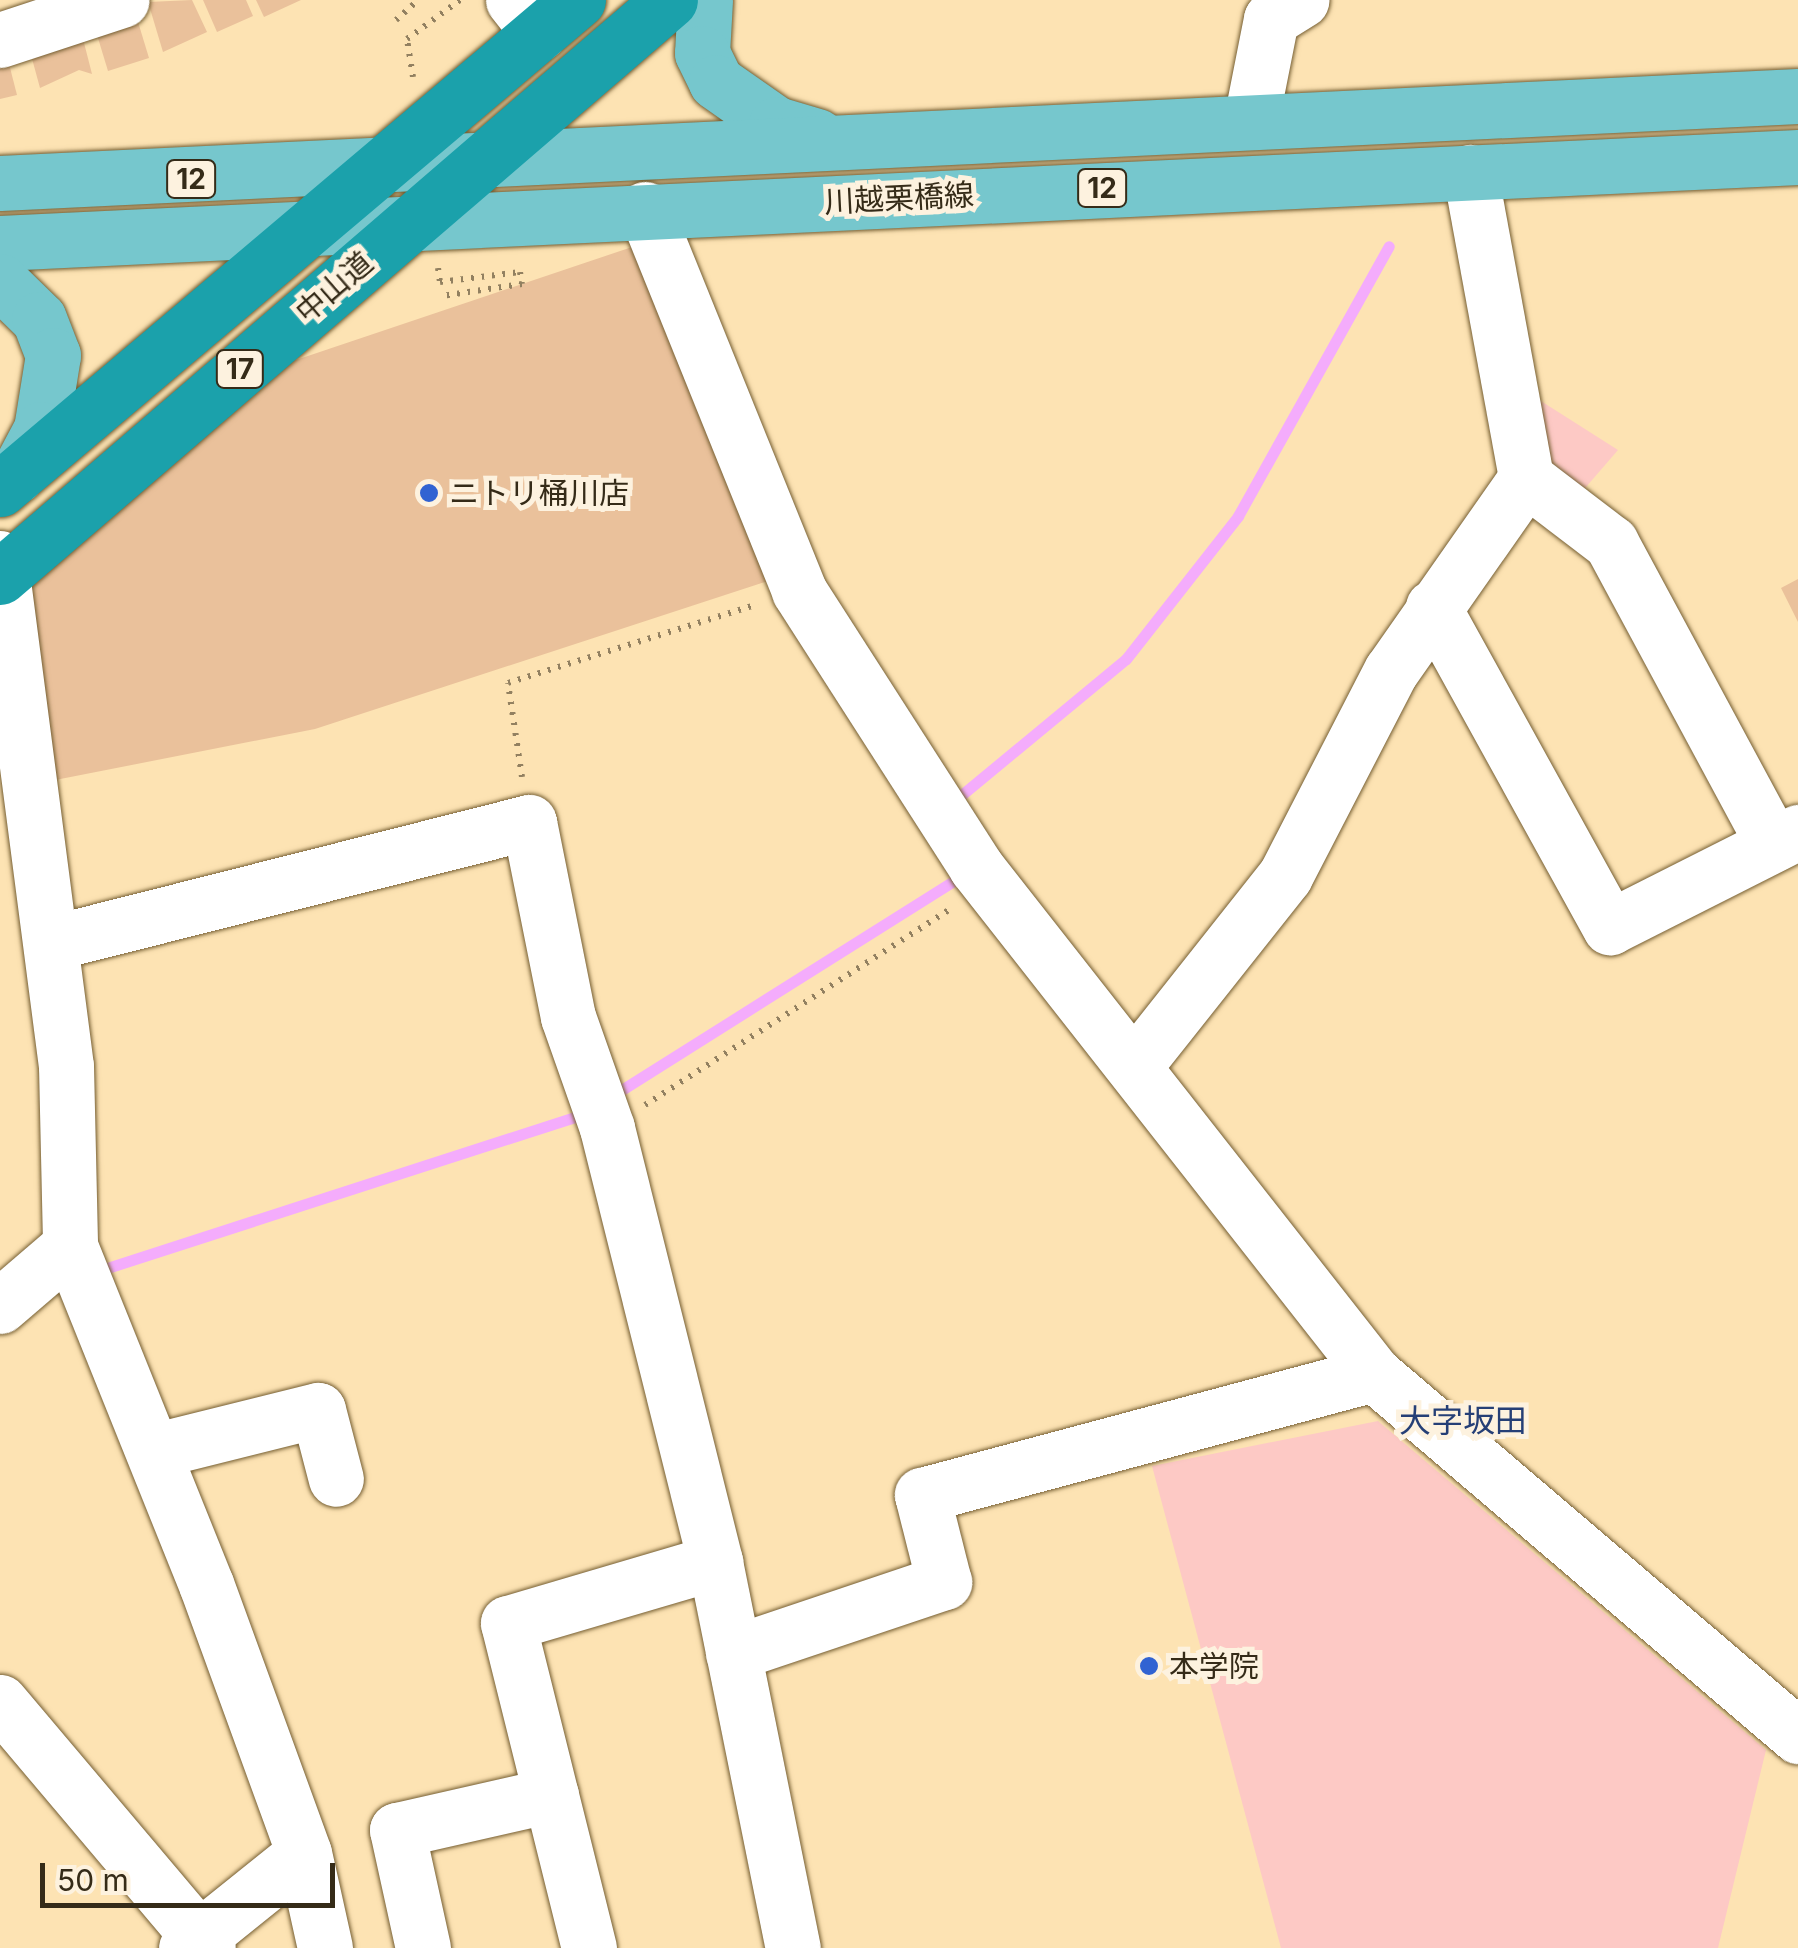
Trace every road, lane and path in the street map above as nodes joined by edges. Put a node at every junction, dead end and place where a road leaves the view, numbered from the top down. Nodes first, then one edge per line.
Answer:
1 (122, 0) edge
2 (418, 0) edge
3 (670, 0) edge
4 (704, 0) edge
5 (1302, 0) edge
6 (543, 11) edge
7 (396, 20) dead end
8 (0, 40) edge
9 (1798, 96) edge
10 (1252, 120) junction
11 (836, 142) junction
12 (1798, 157) edge
13 (480, 163) junction
14 (382, 168) junction
15 (1470, 172) junction
16 (0, 183) edge
17 (645, 209) junction
18 (406, 224) junction
19 (307, 231) junction
20 (0, 243) edge
21 (0, 281) edge
22 (1526, 478) junction
23 (8, 483) edge
24 (2, 569) edge
25 (799, 591) junction
26 (1433, 607) junction
27 (529, 822) junction
28 (1786, 838) edge
29 (988, 883) junction
30 (51, 943) junction
31 (1136, 1064) junction
32 (607, 1128) junction
33 (70, 1246) junction
34 (0, 1306) edge
35 (1374, 1374) junction
36 (153, 1451) junction
37 (336, 1479) dead end
38 (715, 1562) junction
39 (733, 1653) junction
40 (0, 1702) edge
41 (1798, 1736) edge
42 (551, 1795) junction
43 (304, 1853) junction
44 (198, 1944) edge
45 (325, 1948) edge
46 (422, 1948) edge
47 (589, 1948) edge
48 (794, 1948) edge

1 - 8 street
2 - 7 path
3 - 13 highway, 中山道 / 17
4 - 11 main road
5 - 10 street
6 - 14 highway, 中山道 / 17
9 - 10 main road, 川越栗橋線 / 12
10 - 11 main road, 川越栗橋線 / 12
11 - 13 main road, 川越栗橋線 / 12
12 - 15 main road, 川越栗橋線 / 12
13 - 14 main road, 川越栗橋線 / 12
13 - 18 highway, 中山道 / 17
14 - 16 main road, 川越栗橋線 / 12
14 - 19 highway, 中山道 / 17
15 - 17 main road, 川越栗橋線 / 12
15 - 22 street
17 - 18 main road, 川越栗橋線 / 12
17 - 25 street
18 - 19 main road, 川越栗橋線 / 12
18 - 24 highway, 中山道 / 17
19 - 20 main road, 川越栗橋線 / 12
19 - 23 highway, 中山道 / 17
21 - 23 main road
22 - 26 street
22 - 28 street
24 - 30 street
25 - 27 path
25 - 29 street
26 - 28 street
26 - 31 street
27 - 30 street
27 - 32 street
29 - 31 street
29 - 32 path
30 - 33 street
31 - 35 street
32 - 38 street
33 - 34 street
33 - 36 street
35 - 39 street
35 - 41 street
36 - 37 street
36 - 43 street
38 - 39 street
38 - 42 street
39 - 48 street
40 - 44 street
42 - 46 street
42 - 47 street
43 - 44 street
43 - 45 street

